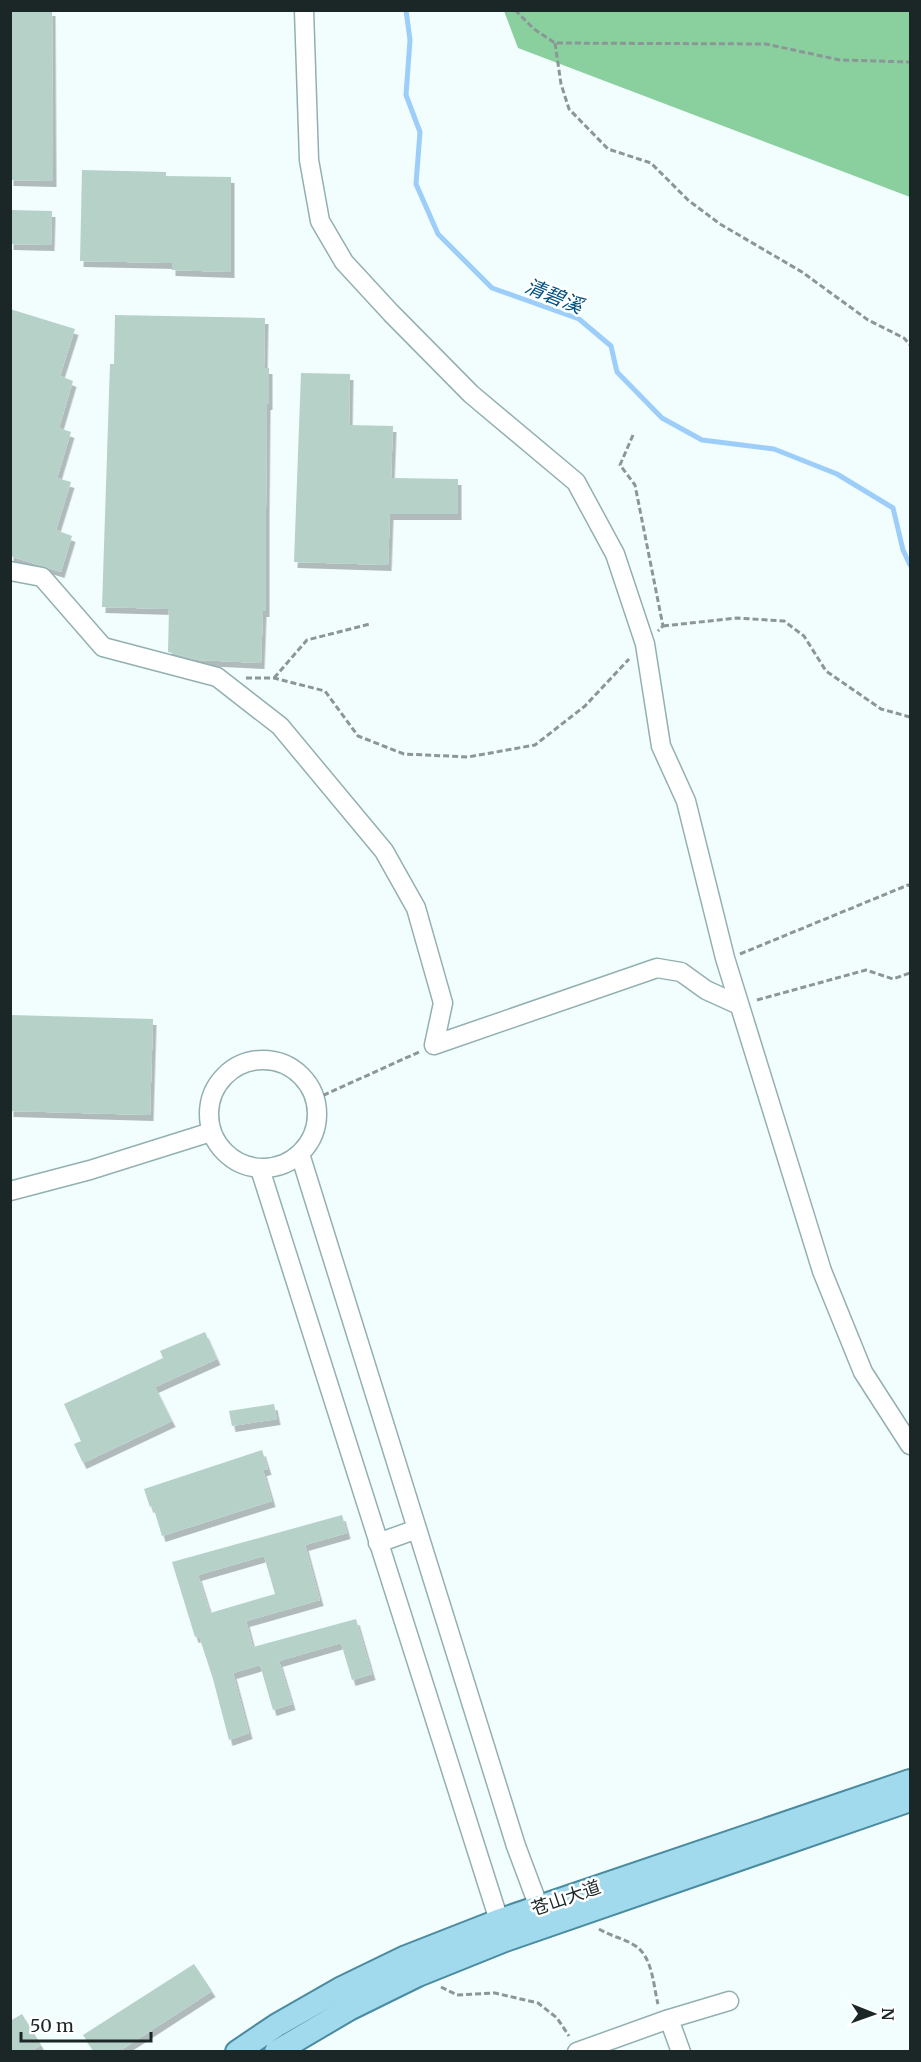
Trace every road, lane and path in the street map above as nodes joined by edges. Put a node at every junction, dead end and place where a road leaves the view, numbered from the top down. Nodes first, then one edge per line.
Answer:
1 (304, 10) edge
2 (515, 10) edge
3 (555, 43) junction
4 (910, 62) edge
5 (910, 345) edge
6 (633, 435) dead end
7 (10, 572) edge
8 (370, 624) dead end
9 (663, 626) junction
10 (645, 644) junction
11 (217, 677) junction
12 (274, 678) junction
13 (910, 717) edge
14 (910, 886) edge
15 (725, 958) junction
16 (910, 973) edge
17 (739, 1005) junction
18 (434, 1045) junction
19 (315, 1099) junction
20 (212, 1132) junction
21 (300, 1154) junction
22 (260, 1169) junction
23 (10, 1191) edge
24 (910, 1446) edge
25 (417, 1529) junction
26 (378, 1543) junction
27 (910, 1780) edge
28 (910, 1800) edge
29 (731, 1851) junction
30 (584, 1912) junction
31 (543, 1917) junction
32 (502, 1931) junction
33 (418, 1975) junction
34 (729, 2001) dead end
35 (668, 2019) junction
36 (577, 2051) edge
37 (237, 2052) edge
38 (276, 2052) edge
39 (681, 2052) edge

1 - 10 street
2 - 3 path
3 - 4 path
3 - 5 path
6 - 9 path
7 - 11 street
8 - 12 path
9 - 10 path
9 - 13 path
10 - 12 path
10 - 15 street
11 - 12 path
11 - 18 street
14 - 15 path
15 - 17 street
16 - 17 path
17 - 18 street
17 - 24 street
18 - 19 path
19 - 20 street
19 - 21 street
20 - 22 street
20 - 23 street
21 - 22 street
21 - 25 street
22 - 26 street
25 - 26 street
25 - 31 street
26 - 32 street
27 - 29 main road, 苍山大道
28 - 29 main road, 苍山大道
29 - 30 main road, 苍山大道
29 - 31 main road, 苍山大道
30 - 31 main road, 苍山大道
30 - 35 path
31 - 32 main road, 苍山大道
32 - 33 main road, 苍山大道
32 - 37 main road, 苍山大道
33 - 36 path
33 - 38 main road, 苍山大道
34 - 35 street
35 - 36 street
35 - 39 street

